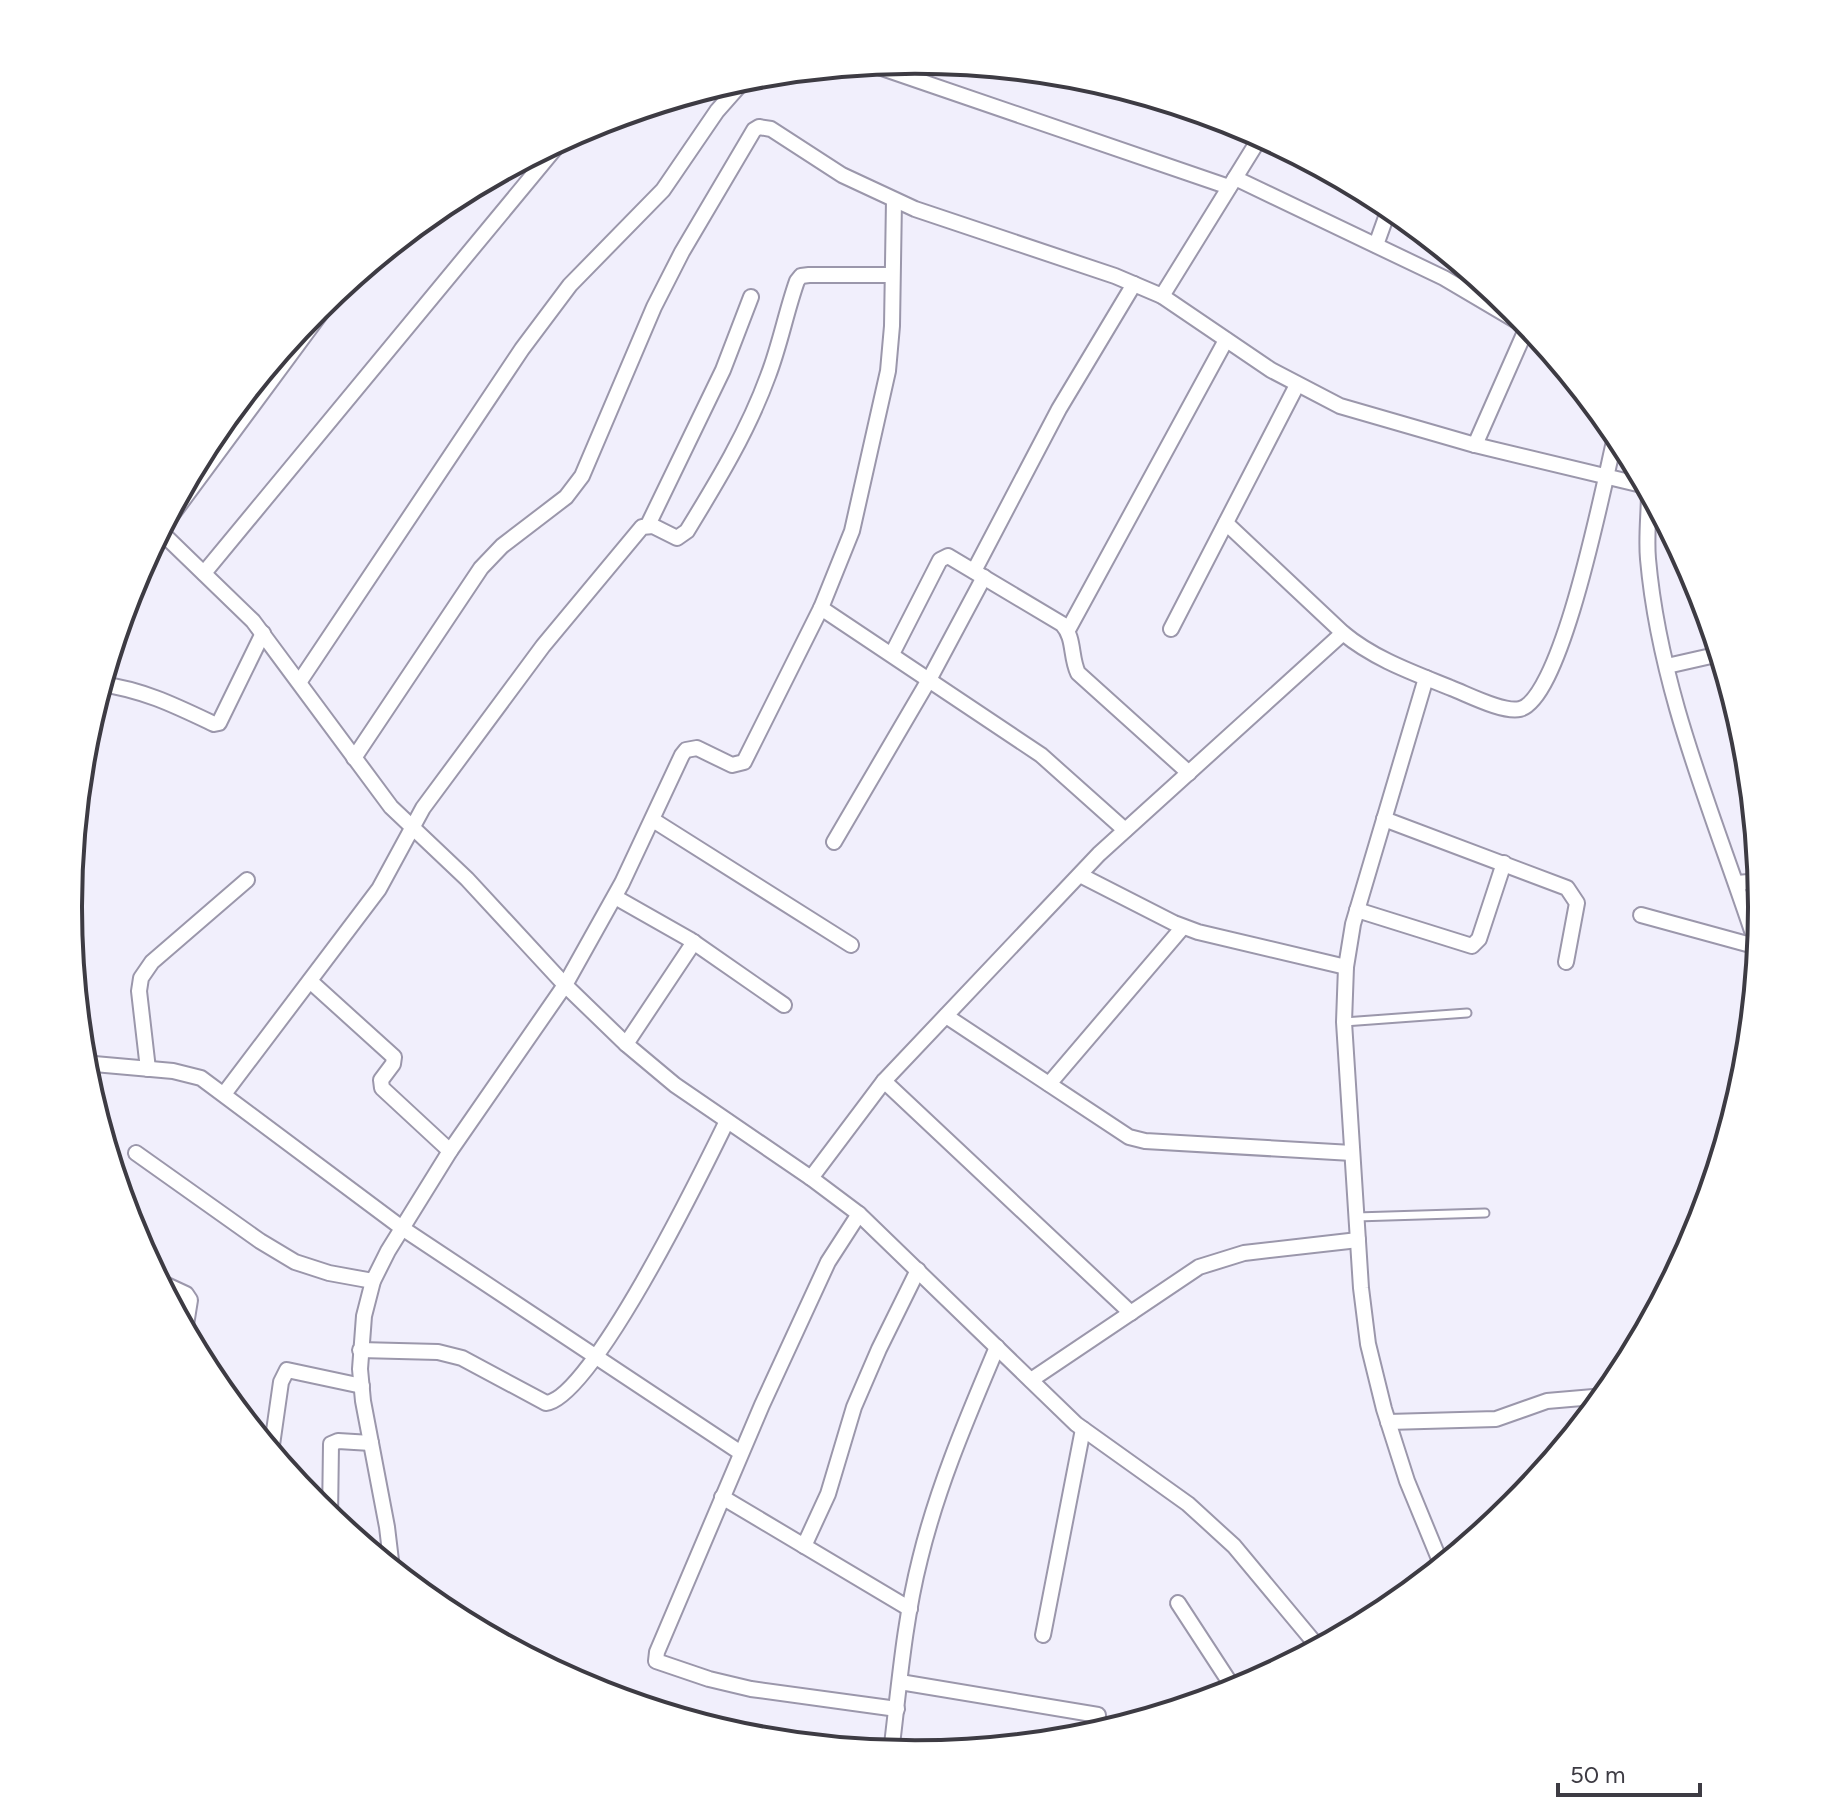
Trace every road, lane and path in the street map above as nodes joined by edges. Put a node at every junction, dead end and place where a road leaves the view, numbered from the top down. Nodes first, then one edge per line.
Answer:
1 (902, 74) edge
2 (731, 95) edge
3 (1254, 146) edge
4 (545, 161) edge
5 (1232, 182) junction
6 (894, 200) junction
7 (1385, 219) edge
8 (1376, 245) junction
9 (892, 275) junction
10 (1134, 284) junction
11 (1162, 296) junction
12 (751, 297) dead end
13 (1490, 304) edge
14 (1522, 337) edge
15 (1226, 340) junction
16 (285, 361) edge
17 (1297, 385) junction
18 (1475, 445) junction
19 (1612, 451) edge
20 (211, 463) edge
21 (1607, 477) junction
22 (1632, 483) edge
23 (1649, 513) edge
24 (1226, 523) junction
25 (648, 525) junction
26 (167, 538) edge
27 (204, 573) junction
28 (979, 574) junction
29 (821, 608) junction
30 (1171, 629) dead end
31 (1068, 630) junction
32 (263, 633) junction
33 (1343, 633) junction
34 (892, 654) junction
35 (1709, 656) edge
36 (1667, 666) junction
37 (930, 678) junction
38 (1426, 678) junction
39 (300, 681) junction
40 (112, 687) edge
41 (354, 758) junction
42 (1189, 773) junction
43 (1384, 819) junction
44 (653, 820) junction
45 (411, 827) junction
46 (1125, 830) junction
47 (834, 842) dead end
48 (1504, 863) junction
49 (1080, 875) junction
50 (247, 880) dead end
51 (1748, 882) edge
52 (1737, 883) junction
53 (615, 897) junction
54 (1357, 910) junction
55 (1641, 915) dead end
56 (1748, 917) edge
57 (1183, 927) junction
58 (694, 942) junction
59 (851, 945) dead end
60 (1747, 945) edge
61 (1566, 962) dead end
62 (1346, 967) junction
63 (310, 981) junction
64 (565, 985) junction
65 (784, 1005) dead end
66 (1467, 1013) dead end
67 (946, 1016) junction
68 (1344, 1022) junction
69 (626, 1044) junction
70 (97, 1064) edge
71 (148, 1069) junction
72 (884, 1081) junction
73 (1049, 1084) junction
74 (224, 1094) junction
75 (727, 1121) junction
76 (450, 1151) junction
77 (136, 1153) dead end
78 (1352, 1153) junction
79 (811, 1178) junction
80 (1485, 1213) dead end
81 (859, 1214) junction
82 (1356, 1217) junction
83 (402, 1228) junction
84 (1358, 1240) junction
85 (918, 1270) junction
86 (373, 1281) junction
87 (174, 1288) edge
88 (1131, 1313) junction
89 (188, 1314) edge
90 (997, 1347) junction
91 (360, 1350) junction
92 (595, 1356) junction
93 (1031, 1380) junction
94 (362, 1386) junction
95 (1589, 1397) edge
96 (1388, 1422) junction
97 (1083, 1429) junction
98 (273, 1438) edge
99 (371, 1443) junction
100 (741, 1453) junction
101 (722, 1497) junction
102 (330, 1501) edge
103 (804, 1546) junction
104 (390, 1555) edge
105 (1438, 1556) edge
106 (1178, 1603) dead end
107 (910, 1609) junction
108 (1043, 1635) dead end
109 (1312, 1640) edge
110 (1228, 1680) edge
111 (900, 1682) junction
112 (897, 1709) junction
113 (1098, 1715) dead end
114 (893, 1740) edge

1 - 5 street
2 - 39 street
3 - 5 street
4 - 27 street
5 - 8 street
5 - 11 street
6 - 9 street
6 - 10 street
6 - 41 street
7 - 8 street
8 - 13 street
9 - 25 street
9 - 29 street
10 - 11 street
10 - 28 street
11 - 15 street
12 - 25 street
14 - 18 street
15 - 17 street
15 - 31 street
16 - 20 street
17 - 18 street
17 - 24 street
18 - 21 street
19 - 21 street
21 - 22 street
21 - 38 street
23 - 36 street
24 - 30 street
24 - 33 street
25 - 45 street
26 - 27 street
27 - 32 street
28 - 31 street
28 - 34 street
28 - 37 street
29 - 34 street
29 - 44 street
31 - 42 street
32 - 39 street
32 - 40 street
33 - 38 street
33 - 42 street
34 - 37 street
35 - 36 street
36 - 52 street
37 - 46 street
37 - 47 street
38 - 43 street
39 - 41 street
41 - 45 street
42 - 46 street
43 - 48 street
43 - 54 street
44 - 53 street
44 - 59 street
45 - 63 street
45 - 64 street
46 - 49 street
48 - 54 street
48 - 61 street
49 - 57 street
49 - 67 street
50 - 71 street
51 - 52 street
52 - 56 street
53 - 58 street
53 - 64 street
54 - 62 street
55 - 60 street
57 - 62 street
57 - 73 street
58 - 65 street
58 - 69 street
62 - 68 street
63 - 74 street
63 - 76 street
64 - 69 street
64 - 76 street
66 - 68 lane
67 - 72 street
67 - 73 street
68 - 78 street
69 - 75 street
70 - 71 street
71 - 74 street
72 - 79 street
72 - 88 street
73 - 78 street
74 - 83 street
75 - 79 street
75 - 92 street
76 - 83 street
77 - 86 street
78 - 82 street
79 - 81 street
80 - 82 lane
81 - 85 street
81 - 100 street
82 - 84 street
83 - 86 street
83 - 92 street
84 - 88 street
84 - 96 street
85 - 90 street
85 - 103 street
86 - 91 street
87 - 89 street
88 - 93 street
90 - 93 street
90 - 107 street
91 - 92 street
91 - 94 street
92 - 100 street
93 - 97 street
94 - 98 street
94 - 99 street
95 - 96 street
96 - 105 street
97 - 108 street
97 - 109 street
99 - 102 street
99 - 104 street
100 - 101 street
101 - 103 street
101 - 112 street
103 - 107 street
106 - 110 street
107 - 111 street
111 - 112 street
111 - 113 street
112 - 114 street

